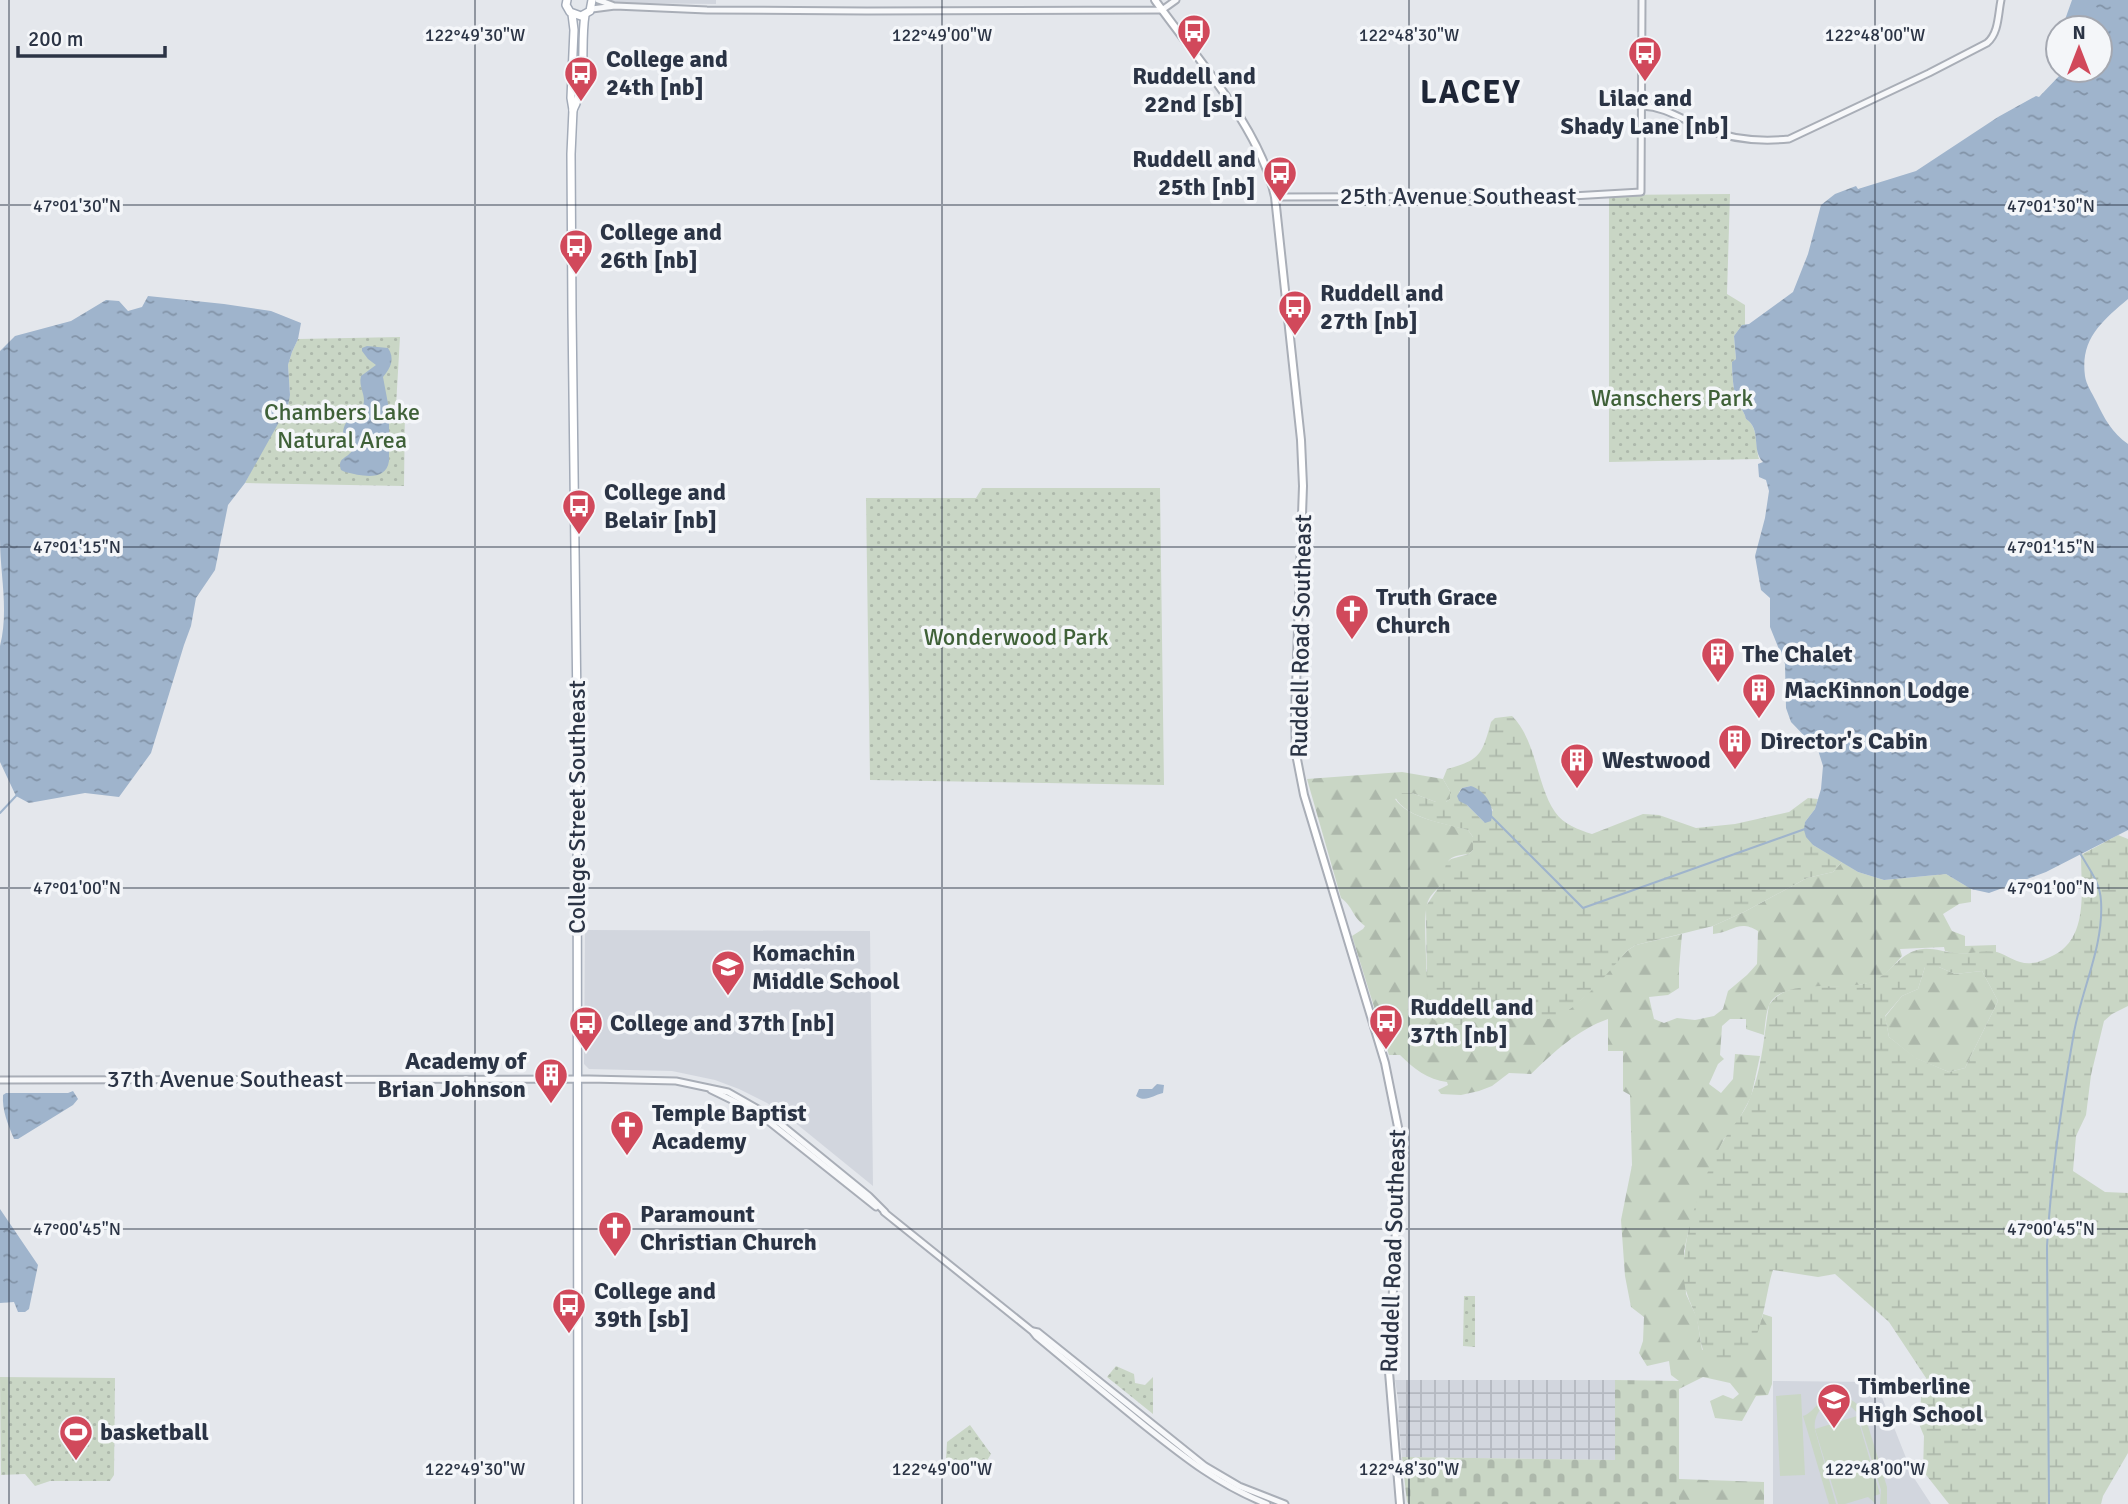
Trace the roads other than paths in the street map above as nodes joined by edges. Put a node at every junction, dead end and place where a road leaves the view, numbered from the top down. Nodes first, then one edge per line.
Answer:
1 (567, 0) edge
2 (598, 0) edge
3 (1155, 0) edge
4 (1176, 0) edge
5 (1643, 0) edge
6 (2001, 0) edge
7 (592, 4) edge
8 (615, 6) junction
9 (1162, 10) junction
10 (572, 14) junction
11 (585, 15) junction
12 (1642, 106) junction
13 (573, 110) junction
14 (1275, 197) junction
15 (576, 1079) junction
16 (0, 1080) edge
17 (1032, 1331) junction
18 (578, 1504) edge
19 (1267, 1504) edge
20 (1285, 1504) edge
21 (1400, 1504) edge

1 - 10 main road, College Street Southeast
2 - 8 street
3 - 9 main road, Ruddell Road Southeast
4 - 9 street
5 - 12 street
6 - 12 street
7 - 8 street
7 - 11 main road
8 - 9 street
9 - 14 main road, Ruddell Road Southeast
10 - 11 main road
10 - 13 main road, College Street Southeast
11 - 13 main road, College Street Southeast
12 - 14 street, 25th Avenue Southeast
13 - 15 main road, College Street Southeast
14 - 21 main road, Ruddell Road Southeast
15 - 16 street, 37th Avenue Southeast
15 - 17 street, 37th Avenue Southeast
15 - 18 main road, College Street Southeast
17 - 19 street
17 - 20 street

